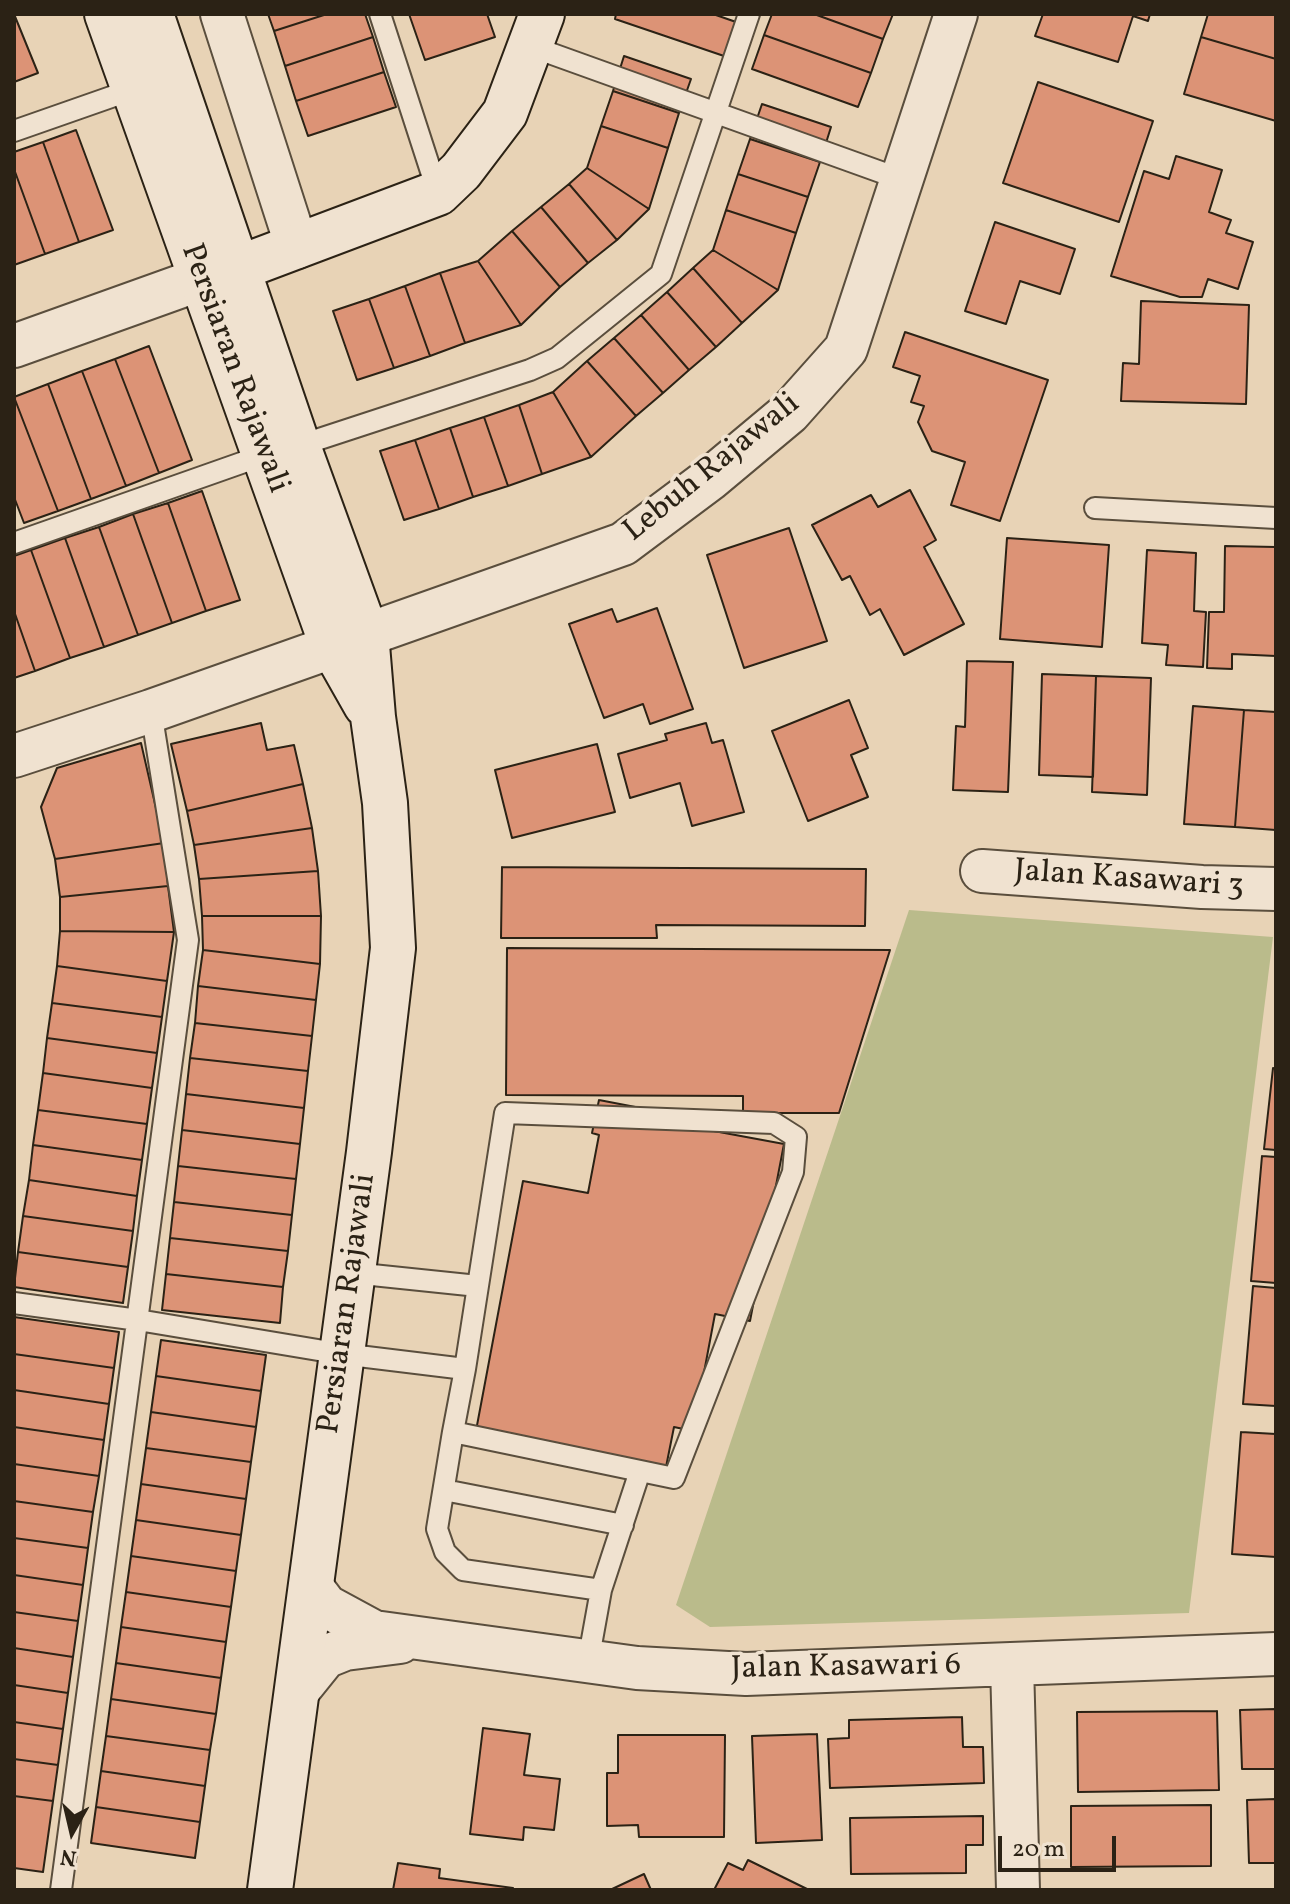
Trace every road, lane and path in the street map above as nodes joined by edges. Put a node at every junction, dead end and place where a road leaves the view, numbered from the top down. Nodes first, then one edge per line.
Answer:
1 (107, 14) edge
2 (151, 14) edge
3 (222, 14) edge
4 (380, 14) edge
5 (749, 14) edge
6 (956, 14) edge
7 (536, 30) edge
8 (134, 89) junction
9 (716, 113) junction
10 (14, 131) edge
11 (903, 180) junction
12 (438, 193) junction
13 (297, 247) junction
14 (220, 274) junction
15 (14, 346) edge
16 (281, 450) junction
17 (1095, 508) dead end
18 (1276, 518) edge
19 (14, 543) edge
20 (349, 639) junction
21 (151, 711) junction
22 (14, 756) edge
23 (982, 871) dead end
24 (1276, 889) edge
25 (353, 1273) junction
26 (478, 1286) junction
27 (14, 1303) edge
28 (138, 1320) junction
29 (342, 1354) junction
30 (465, 1369) junction
31 (453, 1432) junction
32 (640, 1471) junction
33 (444, 1490) junction
34 (623, 1525) junction
35 (311, 1586) junction
36 (601, 1590) junction
37 (417, 1639) junction
38 (1276, 1654) edge
39 (588, 1662) junction
40 (1012, 1664) junction
41 (296, 1693) junction
42 (61, 1890) edge
43 (270, 1890) edge
44 (1018, 1890) edge

1 - 8 street, Persiaran Rajawali
2 - 14 street, Persiaran Rajawali
3 - 13 street
4 - 12 lane
5 - 9 lane
6 - 11 street, Lebuh Rajawali
7 - 9 lane
7 - 12 street
8 - 10 lane
8 - 14 street, Persiaran Rajawali
9 - 11 lane
9 - 16 lane
11 - 20 street, Lebuh Rajawali
12 - 13 street
13 - 14 street
14 - 15 street
14 - 16 street, Persiaran Rajawali
16 - 19 lane
16 - 20 street, Persiaran Rajawali
17 - 18 lane
20 - 21 street, Lebuh Rajawali
20 - 25 street, Persiaran Rajawali
21 - 22 street, Lebuh Rajawali
21 - 28 lane
23 - 24 street, Jalan Kasawari 3
25 - 26 lane
25 - 29 street, Persiaran Rajawali
26 - 30 lane
26 - 32 lane
27 - 28 lane
28 - 29 lane
28 - 42 lane
29 - 30 lane
29 - 35 street, Persiaran Rajawali
30 - 31 lane
31 - 32 lane
31 - 33 lane
32 - 34 lane
33 - 34 lane
33 - 36 lane
34 - 36 lane
35 - 37 street
35 - 41 street, Persiaran Rajawali
36 - 39 lane
37 - 39 street, Jalan Kasawari 6
37 - 41 street
38 - 40 street, Jalan Kasawari 6
39 - 40 street, Jalan Kasawari 6
40 - 44 street
41 - 43 street, Persiaran Rajawali

